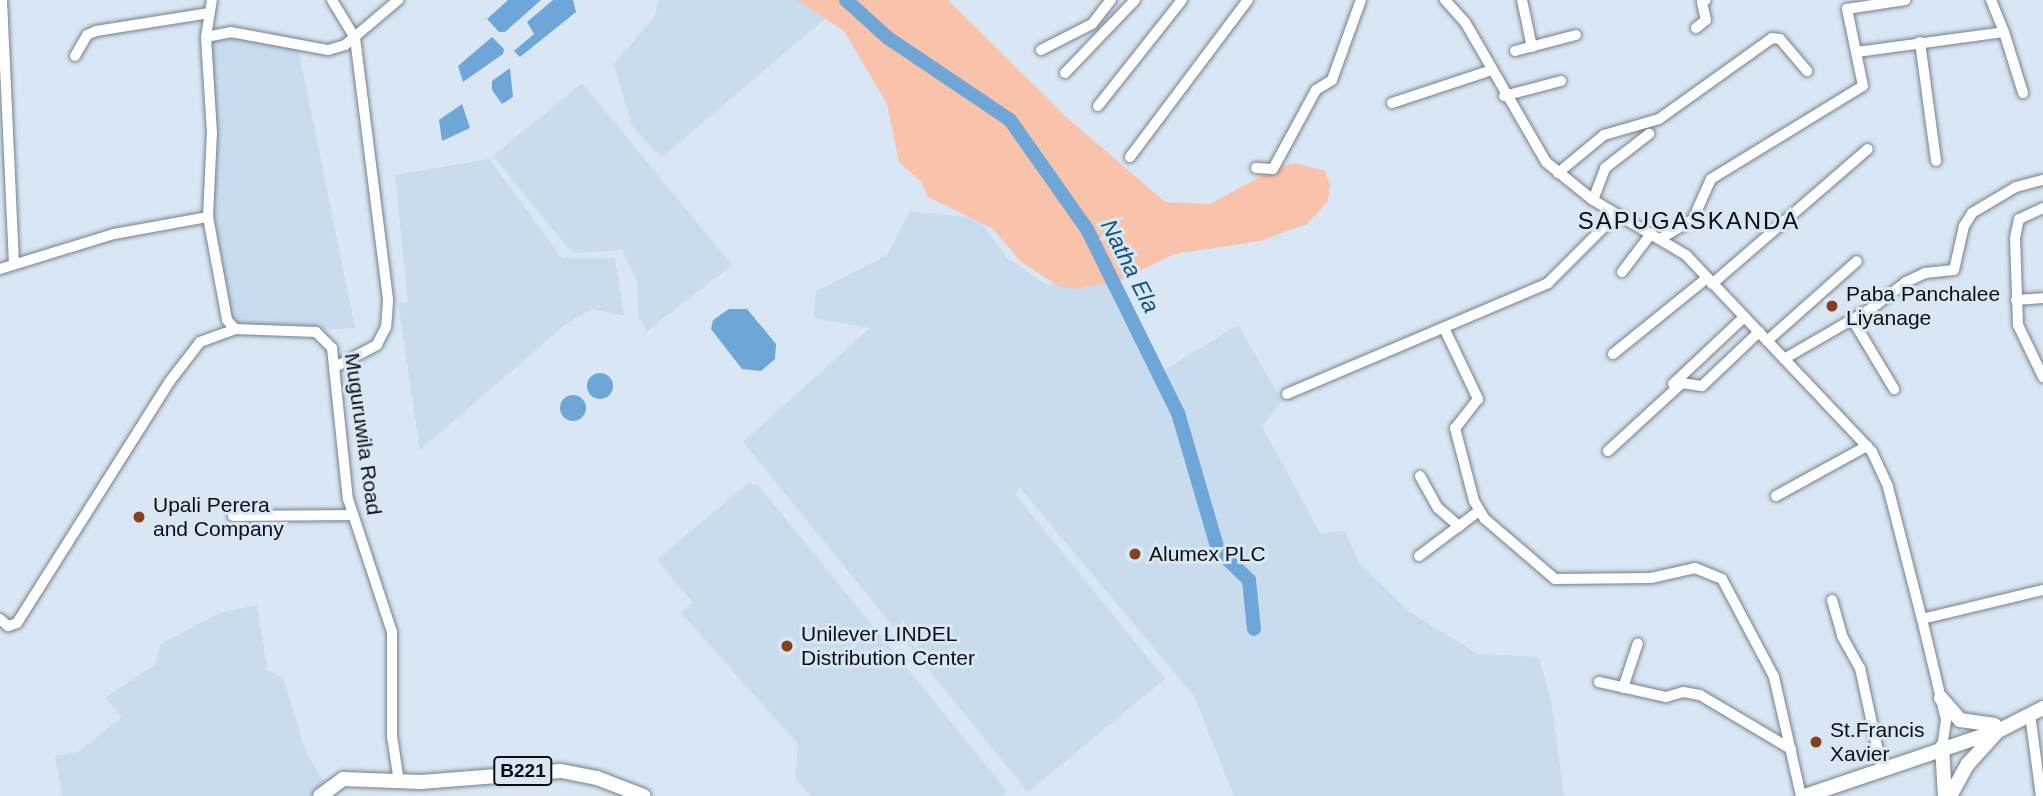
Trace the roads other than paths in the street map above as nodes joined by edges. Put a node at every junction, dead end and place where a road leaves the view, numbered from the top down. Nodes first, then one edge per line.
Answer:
1 (2, 0) edge
2 (212, 0) edge
3 (332, 0) edge
4 (398, 0) edge
5 (1111, 0) edge
6 (1135, 0) edge
7 (1182, 0) edge
8 (1248, 0) edge
9 (1361, 0) edge
10 (1445, 0) edge
11 (1521, 0) edge
12 (1706, 0) edge
13 (1905, 0) edge
14 (1991, 0) edge
15 (209, 13) junction
16 (1696, 28) dead end
17 (2004, 32) junction
18 (1576, 35) dead end
19 (206, 37) junction
20 (355, 38) junction
21 (1920, 42) junction
22 (1532, 47) junction
23 (2, 49) edge
24 (1041, 50) dead end
25 (1515, 51) dead end
26 (1857, 51) junction
27 (75, 56) dead end
28 (1489, 71) junction
29 (1807, 71) dead end
30 (1065, 73) dead end
31 (1561, 80) dead end
32 (2023, 93) dead end
33 (1504, 96) junction
34 (1392, 103) dead end
35 (1098, 106) dead end
36 (1649, 134) dead end
37 (1868, 149) dead end
38 (1130, 157) dead end
39 (1936, 161) dead end
40 (1256, 168) dead end
41 (1558, 173) junction
42 (2043, 180) edge
43 (1592, 200) junction
44 (2043, 208) edge
45 (1616, 215) junction
46 (208, 217) junction
47 (2043, 218) edge
48 (1656, 237) junction
49 (1857, 261) dead end
50 (14, 263) junction
51 (0, 269) edge
52 (1622, 272) dead end
53 (1709, 281) junction
54 (2043, 298) edge
55 (2016, 300) junction
56 (1744, 317) junction
57 (1852, 319) junction
58 (1444, 328) junction
59 (235, 329) junction
60 (1763, 337) junction
61 (1613, 354) dead end
62 (1784, 359) junction
63 (337, 366) junction
64 (2043, 377) edge
65 (1894, 389) dead end
66 (1287, 394) dead end
67 (1642, 412) dead end
68 (1867, 446) junction
69 (1608, 451) dead end
70 (1420, 476) dead end
71 (1776, 496) dead end
72 (1479, 511) junction
73 (352, 515) junction
74 (233, 516) dead end
75 (1459, 526) junction
76 (1419, 556) dead end
77 (2043, 590) edge
78 (1832, 600) dead end
79 (1922, 618) junction
80 (0, 619) edge
81 (1638, 643) dead end
82 (1599, 682) dead end
83 (1623, 688) junction
84 (1941, 698) junction
85 (2031, 714) edge
86 (2000, 730) junction
87 (1942, 747) junction
88 (1791, 749) junction
89 (1882, 770) junction
90 (400, 782) junction
91 (320, 796) edge
92 (644, 796) edge
93 (1803, 796) edge
94 (1948, 796) edge
95 (2040, 796) edge

1 - 23 street
2 - 15 street
3 - 20 street
4 - 20 street
5 - 24 street
6 - 30 street
7 - 35 street
8 - 38 street
9 - 40 street
10 - 28 street
11 - 22 street
12 - 16 street
13 - 26 street
14 - 17 street
15 - 19 street
15 - 27 street
17 - 21 street
17 - 32 street
18 - 22 street
19 - 20 street
19 - 46 street
20 - 63 street
21 - 26 street
21 - 39 street
22 - 25 street
23 - 50 street
26 - 48 street
28 - 33 street
28 - 34 street
29 - 41 street
31 - 33 street
33 - 41 street
36 - 43 street
37 - 53 street
41 - 43 street
42 - 57 street
43 - 45 street
44 - 47 street
44 - 55 street
45 - 48 street
45 - 58 street
46 - 50 street
46 - 59 street
48 - 52 street
48 - 53 street
49 - 60 street
50 - 51 street
53 - 56 street
53 - 61 street
54 - 55 street
55 - 64 street
56 - 60 street
56 - 67 street
57 - 62 street
57 - 65 street
58 - 66 street
58 - 72 street
59 - 63 street, Muguruwila Road
59 - 80 street
60 - 62 street
60 - 69 street
62 - 68 street
63 - 73 street, Muguruwila Road
68 - 71 street
68 - 79 street
70 - 75 street
72 - 75 street
72 - 88 street
73 - 74 street
73 - 90 street, Muguruwila Road
75 - 76 street
77 - 79 street
78 - 89 street
79 - 84 street
81 - 83 street
82 - 83 street
83 - 88 street
84 - 85 main road
84 - 87 street
85 - 86 main road
85 - 95 street
86 - 87 main road
86 - 94 main road
87 - 89 main road
87 - 94 main road
88 - 93 street
89 - 93 main road
90 - 91 main road
90 - 92 main road, B221

